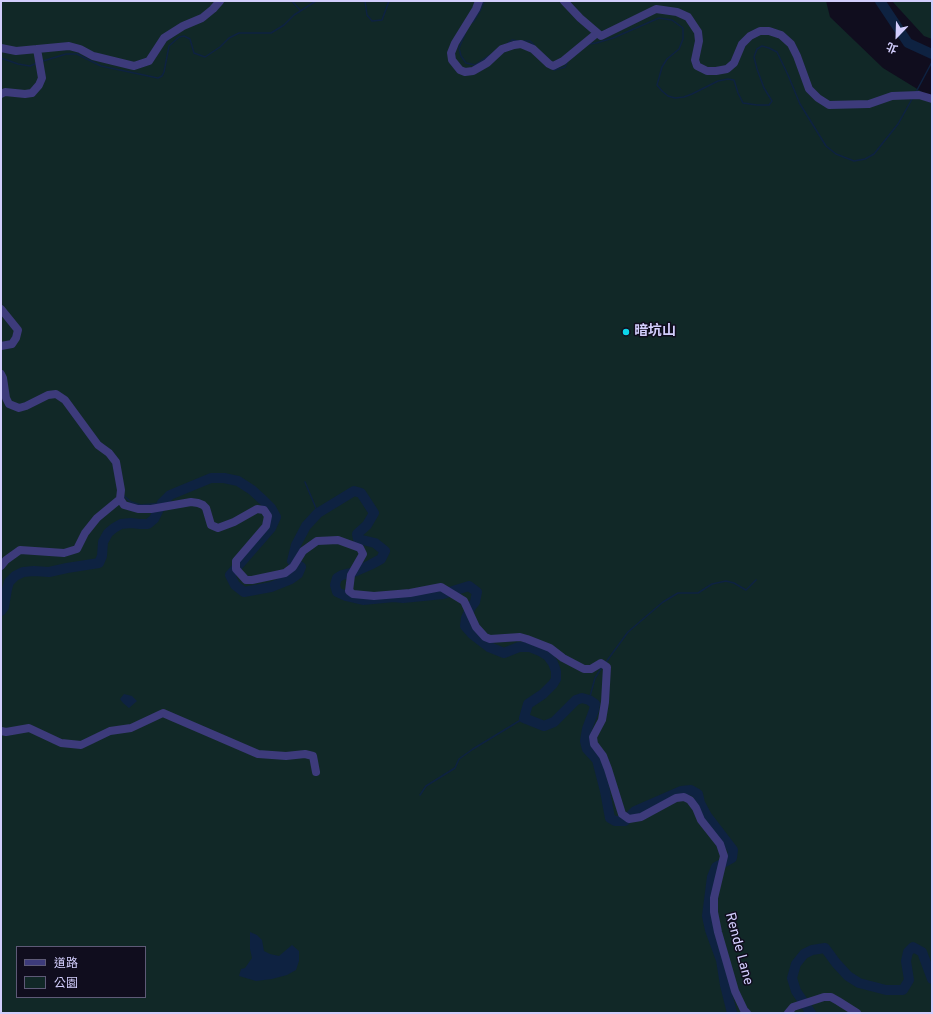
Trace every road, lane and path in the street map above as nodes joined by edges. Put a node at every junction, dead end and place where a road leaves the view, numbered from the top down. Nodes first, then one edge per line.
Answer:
1 (220, 1) edge
2 (479, 1) edge
3 (564, 1) edge
4 (597, 33) junction
5 (1, 48) edge
6 (37, 49) junction
7 (1, 94) edge
8 (932, 99) edge
9 (1, 309) edge
10 (1, 346) edge
11 (1, 374) edge
12 (120, 499) junction
13 (1, 566) edge
14 (3, 730) edge
15 (316, 772) dead end
16 (747, 1013) edge
17 (788, 1013) edge
18 (857, 1013) edge

1 - 6 street
2 - 4 street
3 - 4 street
4 - 8 street
5 - 6 street
6 - 7 street
9 - 10 street
11 - 12 street
12 - 13 street
12 - 16 street, Rende Lane
14 - 15 street
17 - 18 street

